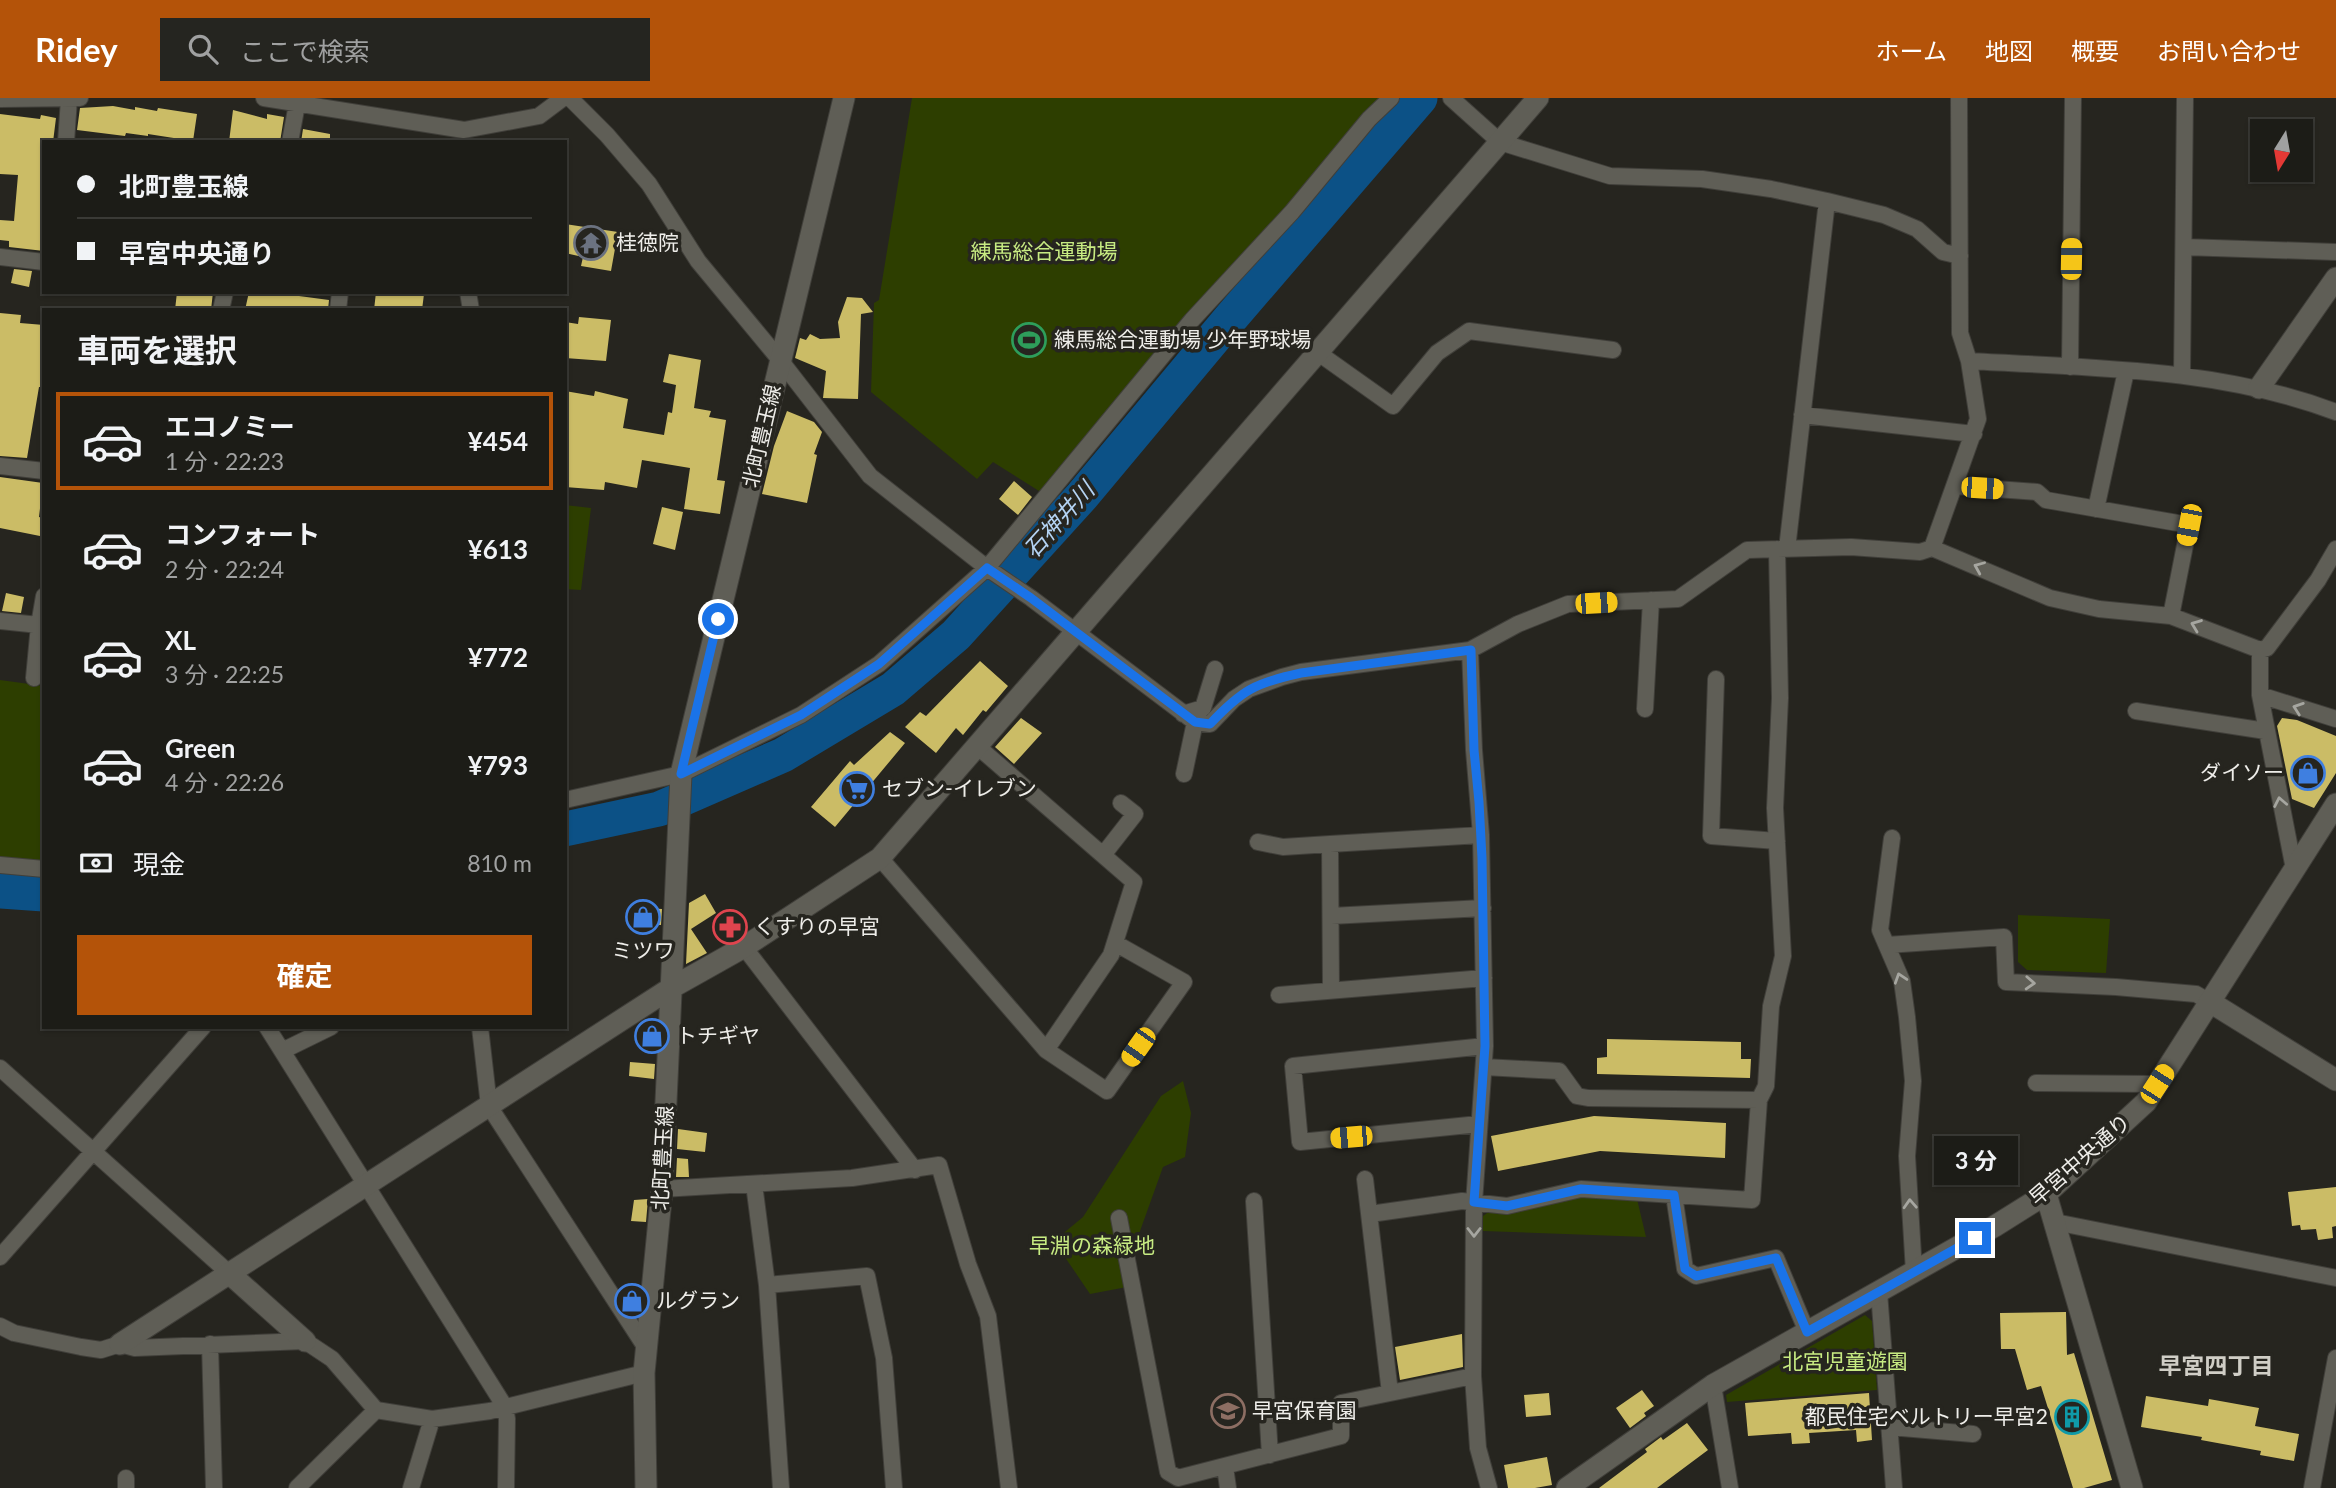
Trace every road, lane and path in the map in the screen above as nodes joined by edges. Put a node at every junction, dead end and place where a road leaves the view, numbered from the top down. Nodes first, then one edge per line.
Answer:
1 (75, 98) edge
2 (563, 98) edge
3 (570, 98) edge
4 (844, 98) edge
5 (1391, 98) edge
6 (1538, 98) edge
7 (1959, 98) edge
8 (2073, 98) edge
9 (2185, 98) edge
10 (0, 99) edge
11 (270, 99) edge
12 (1456, 102) edge
13 (297, 104) junction
14 (464, 136) edge
15 (66, 140) edge
16 (290, 140) edge
17 (1500, 142) junction
18 (1827, 201) junction
19 (2184, 247) junction
20 (2336, 252) edge
21 (1960, 256) junction
22 (0, 257) edge
23 (42, 262) edge
24 (2336, 278) edge
25 (1613, 351) dead end
26 (1317, 352) junction
27 (780, 360) junction
28 (1969, 361) junction
29 (2070, 367) junction
30 (2126, 371) junction
31 (2182, 375) junction
32 (2259, 388) junction
33 (2336, 412) edge
34 (1802, 415) junction
35 (1974, 434) junction
36 (0, 466) edge
37 (42, 471) edge
38 (1955, 486) junction
39 (2096, 509) junction
40 (1782, 549) junction
41 (2336, 549) edge
42 (1926, 550) junction
43 (991, 570) junction
44 (1651, 600) junction
45 (42, 608) edge
46 (2171, 615) junction
47 (0, 621) edge
48 (39, 625) junction
49 (1076, 633) junction
50 (1471, 650) junction
51 (2260, 650) junction
52 (1215, 669) dead end
53 (33, 678) dead end
54 (1716, 679) dead end
55 (2260, 695) junction
56 (1645, 709) dead end
57 (2136, 711) dead end
58 (1189, 718) junction
59 (2336, 719) edge
60 (2266, 732) junction
61 (977, 746) junction
62 (681, 774) junction
63 (1184, 774) dead end
64 (567, 800) edge
65 (1121, 803) dead end
66 (2336, 804) edge
67 (1481, 835) junction
68 (1892, 838) dead end
69 (1777, 841) junction
70 (1258, 842) dead end
71 (1330, 844) junction
72 (1102, 855) junction
73 (880, 858) junction
74 (0, 865) edge
75 (42, 869) edge
76 (2294, 869) junction
77 (1483, 908) junction
78 (1331, 916) junction
79 (1115, 943) junction
80 (1887, 946) junction
81 (744, 947) junction
82 (1484, 978) junction
83 (671, 988) junction
84 (1331, 991) junction
85 (1279, 995) dead end
86 (2210, 1002) junction
87 (200, 1029) edge
88 (268, 1029) edge
89 (327, 1029) edge
90 (480, 1029) edge
91 (1485, 1046) junction
92 (1046, 1050) junction
93 (282, 1051) junction
94 (1484, 1067) junction
95 (0, 1068) edge
96 (2336, 1080) edge
97 (2036, 1083) dead end
98 (2157, 1084) junction
99 (1759, 1100) junction
100 (489, 1106) junction
101 (1479, 1124) junction
102 (95, 1152) junction
103 (915, 1170) junction
104 (1365, 1180) dead end
105 (754, 1184) junction
106 (365, 1186) junction
107 (662, 1189) junction
108 (2046, 1194) junction
109 (1674, 1195) junction
110 (1254, 1202) dead end
111 (1474, 1202) junction
112 (1370, 1214) junction
113 (1119, 1218) dead end
114 (2055, 1222) junction
115 (0, 1257) edge
116 (1914, 1272) junction
117 (230, 1274) junction
118 (2336, 1278) edge
119 (767, 1285) junction
120 (1879, 1292) junction
121 (0, 1326) edge
122 (1807, 1332) junction
123 (305, 1341) junction
124 (120, 1344) junction
125 (211, 1344) junction
126 (646, 1349) junction
127 (2336, 1358) edge
128 (644, 1373) junction
129 (1473, 1376) junction
130 (1713, 1385) junction
131 (1390, 1393) junction
132 (505, 1407) junction
133 (376, 1410) junction
134 (432, 1419) junction
135 (1890, 1427) junction
136 (1973, 1434) dead end
137 (1270, 1455) junction
138 (1225, 1467) junction
139 (214, 1488) edge
140 (297, 1488) edge
141 (411, 1488) edge
142 (506, 1488) edge
143 (646, 1488) edge
144 (781, 1488) edge
145 (894, 1488) edge
146 (1009, 1488) edge
147 (1228, 1488) edge
148 (1489, 1488) edge
149 (1567, 1488) edge
150 (1730, 1488) edge
151 (1894, 1488) edge
152 (2132, 1488) edge
153 (2312, 1488) edge

1 - 10 street
1 - 15 street
2 - 14 street
3 - 27 street
4 - 27 street, 北町豊玉線
5 - 43 street
6 - 17 street
7 - 21 street
8 - 29 street
9 - 19 street
11 - 13 street
12 - 17 street
13 - 14 street
13 - 16 street
17 - 18 street
17 - 26 street
18 - 21 street
18 - 34 street
19 - 20 street
19 - 31 street
21 - 28 street
22 - 23 street
24 - 32 street
25 - 26 street
26 - 49 street
27 - 43 street
27 - 62 street, 北町豊玉線
28 - 29 street
28 - 35 street
29 - 30 street
30 - 31 street
30 - 39 street
31 - 32 street
32 - 33 street
34 - 35 street
34 - 40 street
35 - 38 street
36 - 37 street
38 - 39 street
38 - 42 street
39 - 46 street
40 - 42 street
40 - 44 street
40 - 69 street
41 - 51 street
46 -> 42 street
43 - 49 street
43 - 62 street
44 - 50 street
44 - 56 street
45 - 48 street
51 -> 46 street
47 - 48 street
48 - 53 street
49 - 58 street
49 - 61 street
50 - 58 street
50 - 67 street
51 - 55 street
52 - 58 street
54 - 69 street
59 -> 55 street
55 - 60 street
57 - 60 street
58 - 63 street
76 -> 60 street
61 - 72 street
61 - 73 street
62 - 64 street
62 - 83 street, 北町豊玉線
65 - 72 street
66 - 76 street, 早宮中央通り
67 - 71 street
67 - 77 street
68 - 80 street
69 - 99 street
70 - 71 street
71 - 78 street
72 - 79 street
73 - 81 street
73 - 92 street
74 - 75 street
76 - 86 street, 早宮中央通り
77 - 78 street
77 - 82 street
78 - 84 street
79 - 92 street
79 - 92 street
80 -> 86 street
116 -> 80 street
81 - 83 street
81 - 103 street
82 - 84 street
82 - 91 street
83 - 100 street
83 - 107 street, 北町豊玉線
84 - 85 street
86 - 96 street
86 - 98 street, 早宮中央通り
87 - 102 street
88 - 93 street
89 - 93 street
90 - 100 street
91 - 94 street
91 - 101 street
93 - 106 street
94 - 99 street
94 - 101 street
95 - 102 street
97 - 98 street
98 - 108 street, 早宮中央通り
99 - 109 street
100 - 106 street
100 - 126 street
101 - 111 street
102 - 115 street
102 - 117 street
103 - 105 street
103 - 146 street
104 - 112 street
105 - 107 street
105 - 119 street
106 - 117 street
106 - 132 street
107 - 126 street, 北町豊玉線
108 - 114 street
108 - 116 street, 早宮中央通り
109 - 111 street
109 - 122 street
110 - 137 street
111 - 112 street
111 -> 129 street
112 - 131 street
113 - 138 street
114 - 118 street
114 - 152 street
116 - 120 street, 早宮中央通り
117 - 123 street
117 - 124 street
119 - 144 street
119 - 145 street
120 - 122 street, 早宮中央通り
120 - 135 street
121 - 124 street
122 - 130 street, 早宮中央通り
123 - 125 street
123 - 133 street
124 - 125 street
125 - 139 street
126 - 128 street, 北町豊玉線
127 - 153 street
128 - 132 street
128 - 143 street, 北町豊玉線
129 - 131 street
129 - 148 street
130 - 149 street, 早宮中央通り
130 - 150 street
131 - 137 street
132 - 134 street
132 - 142 street
133 - 134 street
133 - 140 street
134 - 141 street
135 - 136 street
135 - 151 street
137 - 138 street
138 - 147 street

